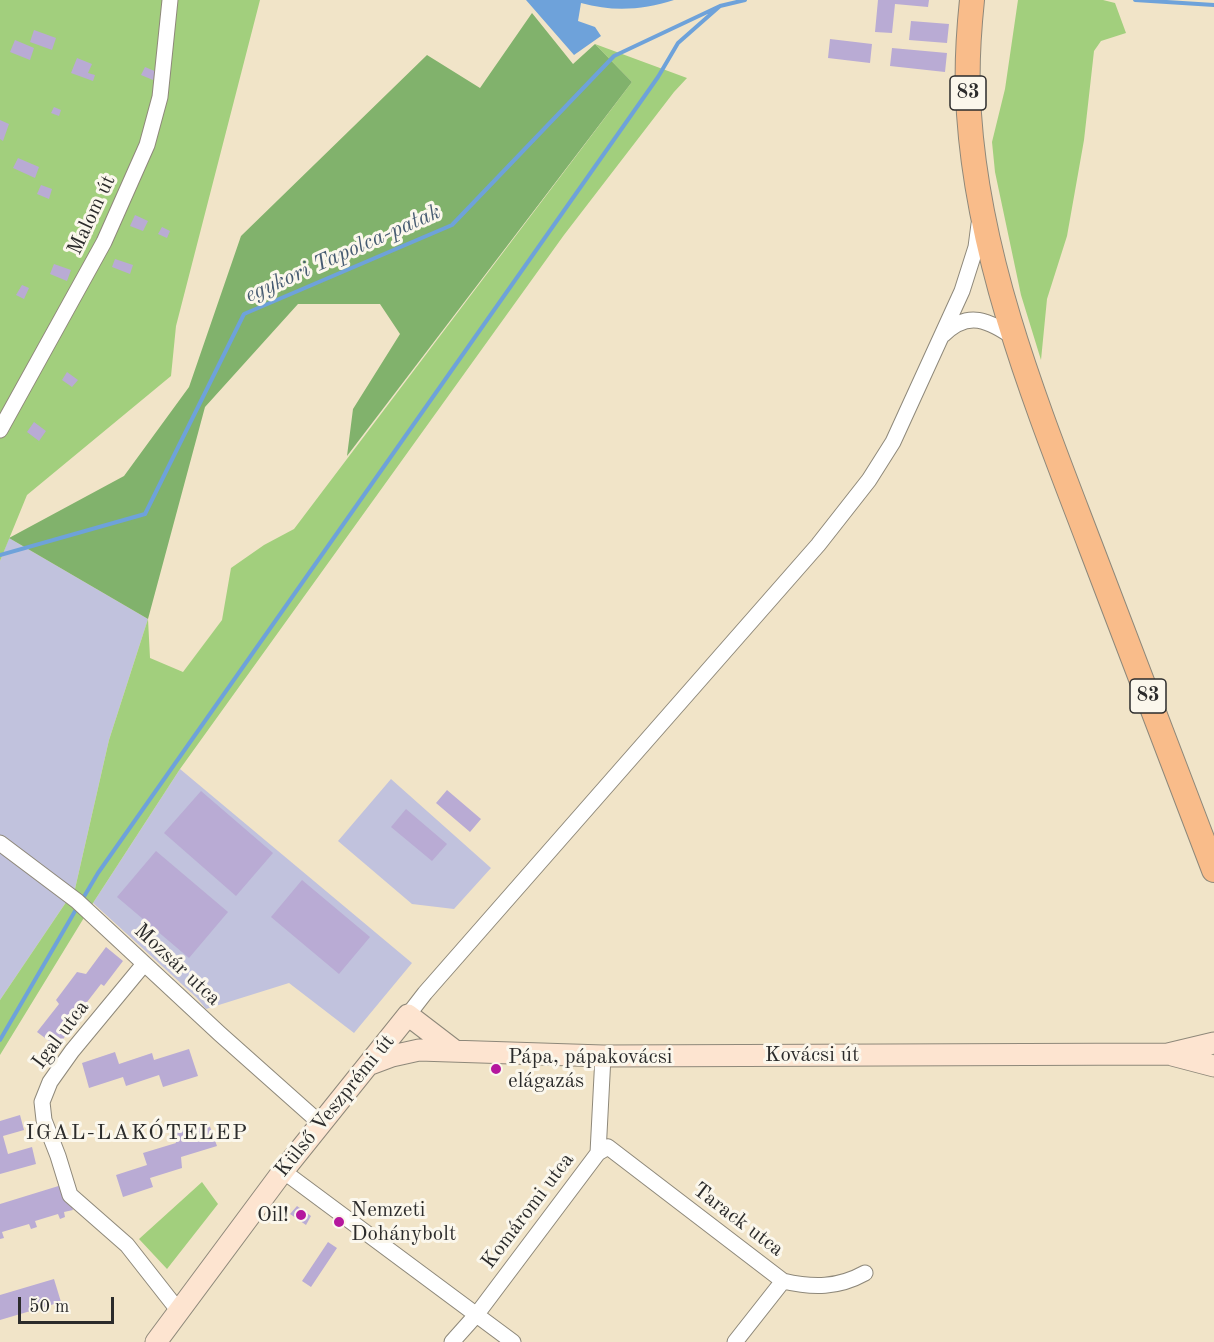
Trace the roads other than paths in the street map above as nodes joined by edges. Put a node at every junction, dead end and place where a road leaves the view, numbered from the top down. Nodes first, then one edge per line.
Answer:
1 (170, 0) edge
2 (972, 0) edge
3 (981, 200) junction
4 (941, 337) junction
5 (1015, 338) junction
6 (0, 430) edge
7 (0, 843) edge
8 (1214, 870) edge
9 (144, 963) junction
10 (404, 1020) junction
11 (1214, 1043) edge
12 (419, 1050) junction
13 (455, 1051) junction
14 (1168, 1054) junction
15 (603, 1056) junction
16 (368, 1065) junction
17 (1214, 1066) edge
18 (320, 1123) junction
19 (598, 1153) junction
20 (283, 1171) junction
21 (865, 1273) dead end
22 (783, 1281) junction
23 (178, 1310) junction
24 (477, 1314) junction
25 (156, 1342) edge
26 (452, 1342) edge
27 (513, 1342) edge
28 (735, 1342) edge

1 - 6 street, Malom út
2 - 3 main road, 83
3 - 4 street
3 - 5 main road, 83
4 - 5 street
4 - 10 street
5 - 8 main road, 83
7 - 9 street, Mozsár utca
9 - 18 street, Mozsár utca
9 - 23 street, Igal utca
10 - 12 street
10 - 13 street
10 - 16 street, Külső Veszprémi út
11 - 14 street, Kovácsi út
12 - 13 street, Kovácsi út
12 - 16 street, Kovácsi út
13 - 15 street, Kovácsi út
14 - 15 street, Kovácsi út
14 - 17 street, Kovácsi út
15 - 19 street, Komáromi utca
16 - 18 street, Külső Veszprémi út
18 - 20 street, Külső Veszprémi út
19 - 22 street, Tarack utca
19 - 24 street, Komáromi utca
20 - 23 street, Külső Veszprémi út
20 - 24 street
21 - 22 street, Tarack utca
22 - 28 street
23 - 25 street, Külső Veszprémi út
24 - 26 street, Komáromi utca
24 - 27 street

